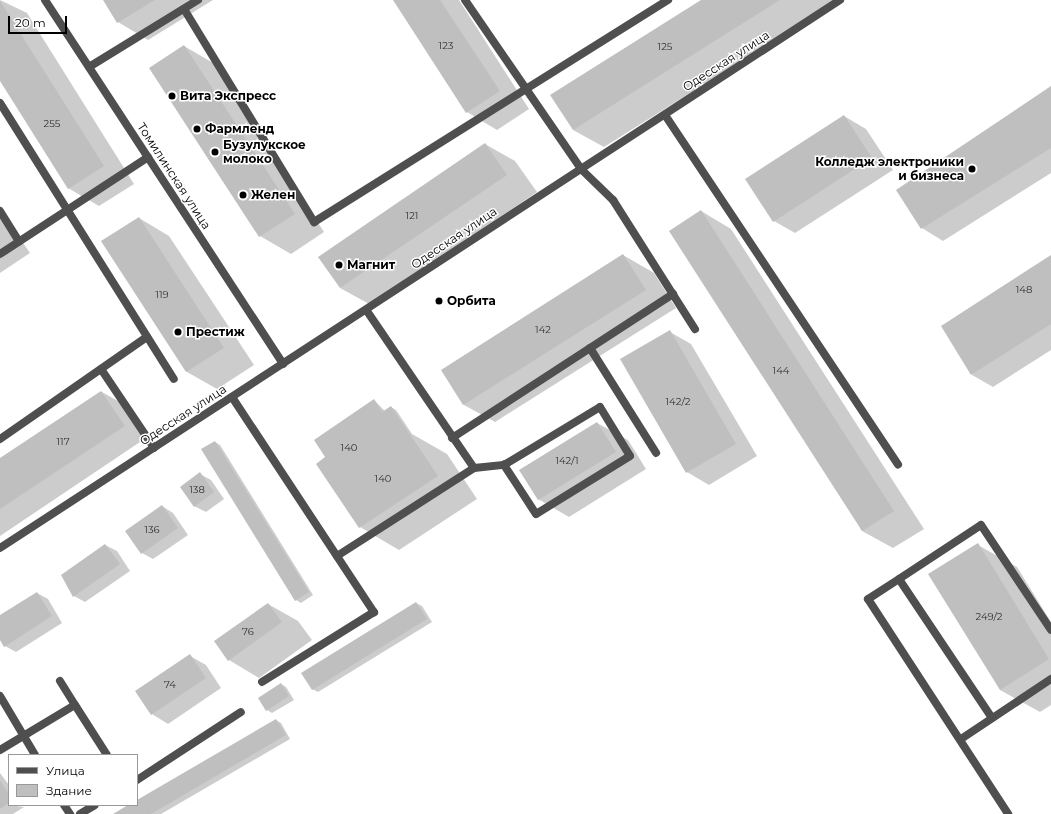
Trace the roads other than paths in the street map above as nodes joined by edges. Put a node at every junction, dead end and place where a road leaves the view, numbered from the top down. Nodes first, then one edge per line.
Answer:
1 (46, 0) edge
2 (198, 0) edge
3 (465, 0) edge
4 (668, 0) edge
5 (840, 0) edge
6 (184, 9) junction
7 (89, 67) junction
8 (526, 91) junction
9 (0, 103) edge
10 (665, 115) junction
11 (148, 157) junction
12 (581, 169) junction
13 (0, 210) edge
14 (68, 211) junction
15 (19, 241) junction
16 (0, 254) edge
17 (673, 294) junction
18 (367, 311) junction
19 (695, 329) dead end
20 (147, 337) junction
21 (590, 348) junction
22 (282, 364) junction
23 (101, 369) junction
24 (174, 379) dead end
25 (232, 397) junction
26 (452, 438) junction
27 (0, 439) edge
28 (154, 448) junction
29 (656, 453) dead end
30 (504, 465) junction
31 (898, 465) dead end
32 (474, 468) junction
33 (0, 548) edge
34 (337, 556) junction
35 (899, 579) junction
36 (1051, 630) edge
37 (1051, 679) edge
38 (60, 681) dead end
39 (262, 682) dead end
40 (0, 696) edge
41 (75, 705) junction
42 (241, 712) dead end
43 (992, 718) junction
44 (24, 736) junction
45 (961, 739) junction
46 (0, 750) edge
47 (34, 754) edge
48 (106, 754) edge
49 (138, 779) edge
50 (93, 806) edge
51 (80, 814) edge
52 (1008, 814) edge

1 - 7 street, Томилинская улица
2 - 6 street
3 - 8 street
4 - 8 street
5 - 10 street, Одесская улица
6 - 7 street
6 - 8 street
7 - 11 street, Томилинская улица
8 - 12 street
9 - 14 street
10 - 12 street, Одесская улица
10 - 31 street
11 - 14 street
11 - 22 street, Томилинская улица
12 - 17 street
12 - 18 street, Одесская улица
13 - 15 street
14 - 15 street
14 - 20 street
15 - 16 street
17 - 19 street
17 - 21 street
18 - 22 street, Одесская улица
18 - 26 street
20 - 23 street
20 - 24 street
21 - 26 street
21 - 29 street
22 - 25 street, Одесская улица
23 - 27 street
23 - 28 street
25 - 28 street, Одесская улица
25 - 34 street
26 - 32 street
28 - 33 street, Одесская улица
30 - 30 street
30 - 32 street
32 - 34 street
34 - 39 street
35 - 36 street
35 - 43 street
35 - 45 street
37 - 43 street
38 - 41 street
40 - 44 street
41 - 44 street
41 - 48 street
42 - 49 street
43 - 45 street
44 - 46 street
44 - 47 street
45 - 52 street
50 - 51 street

